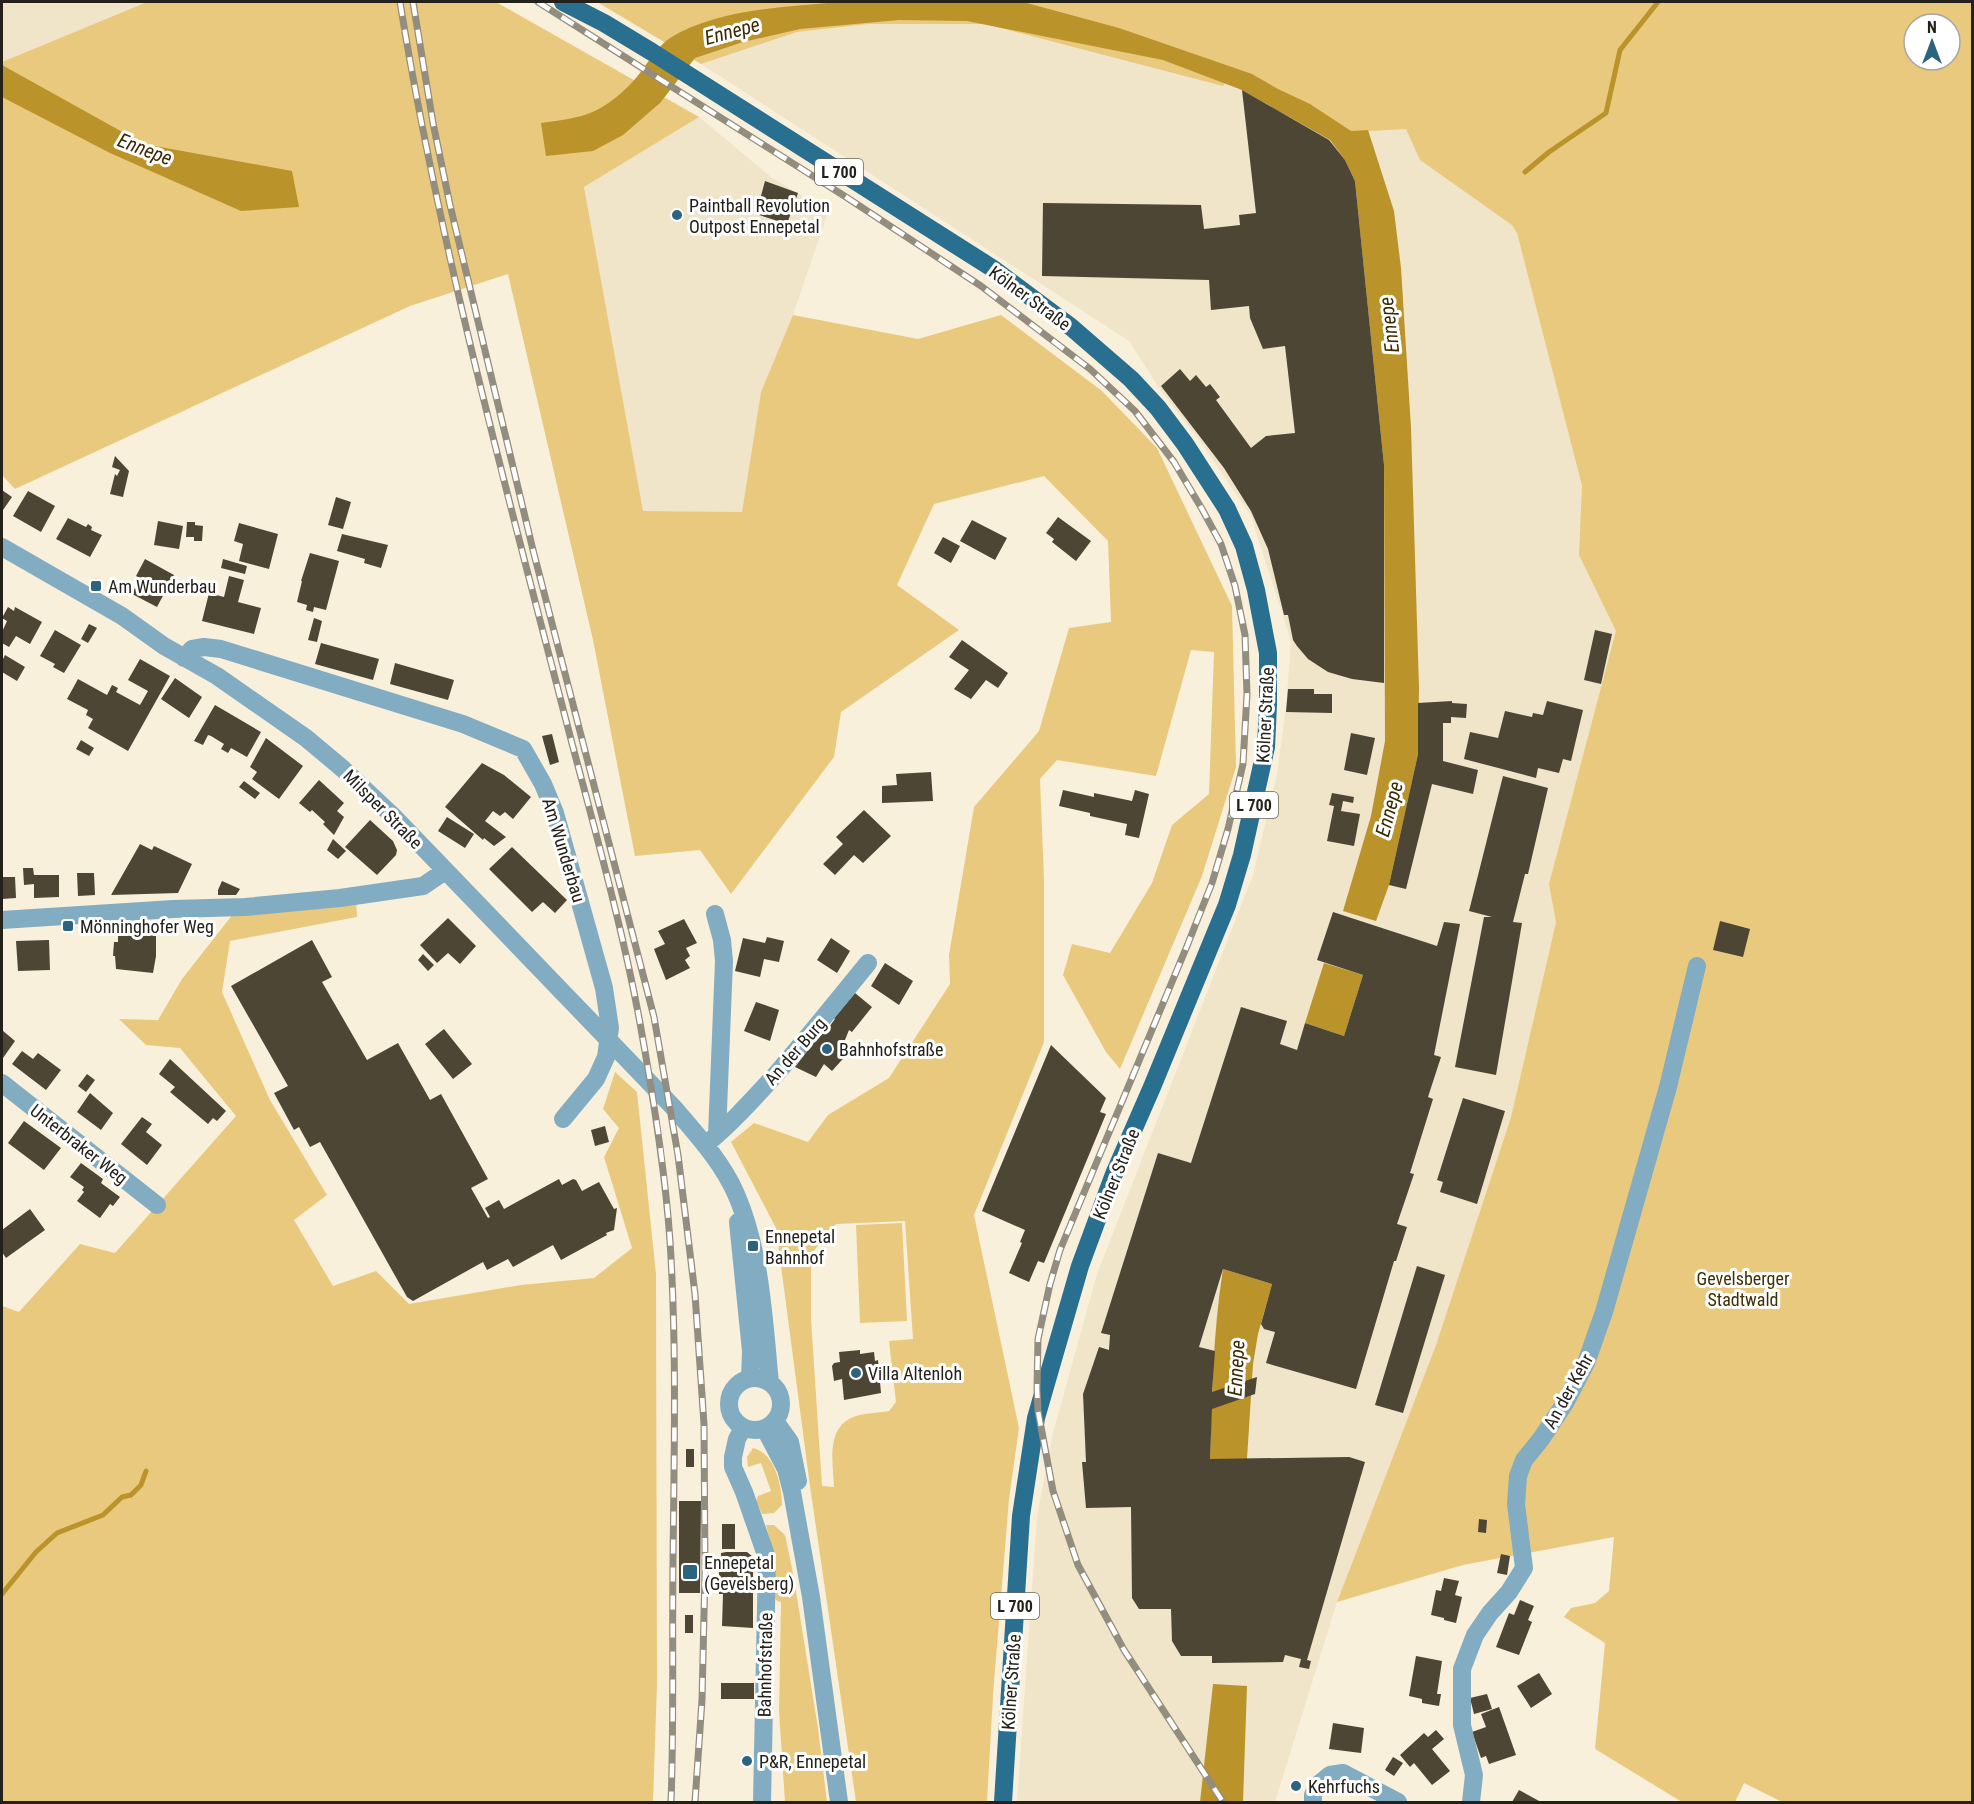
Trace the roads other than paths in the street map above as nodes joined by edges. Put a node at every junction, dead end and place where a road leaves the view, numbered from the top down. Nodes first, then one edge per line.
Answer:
1 (564, 2) edge
2 (2, 547) edge
3 (184, 658) junction
4 (445, 872) junction
5 (715, 914) dead end
6 (2, 920) edge
7 (868, 963) dead end
8 (1697, 966) dead end
9 (2, 1083) edge
10 (563, 1119) dead end
11 (711, 1140) junction
12 (736, 1194) junction
13 (157, 1205) dead end
14 (750, 1378) junction
15 (770, 1383) junction
16 (770, 1425) junction
17 (743, 1428) junction
18 (762, 1803) edge
19 (839, 1803) edge
20 (1003, 1803) edge
21 (1313, 1803) edge
22 (1398, 1803) edge
23 (1471, 1803) edge

1 - 20 main road, Kölner Straße / L 700
2 - 3 street, Milsper Straße
3 - 4 street, Milsper Straße
3 - 10 street, Am Wunderbau
4 - 6 street
4 - 11 street, Milsper Straße
5 - 11 street
7 - 11 street, An der Burg
8 - 23 street, An der Kehr
9 - 13 street, Unterbraker Weg
11 - 12 street
12 - 14 street
12 - 15 street
14 - 15 street
14 - 17 street
15 - 16 street
16 - 17 street
16 - 19 street
17 - 18 street, Bahnhofstraße
21 - 22 street

